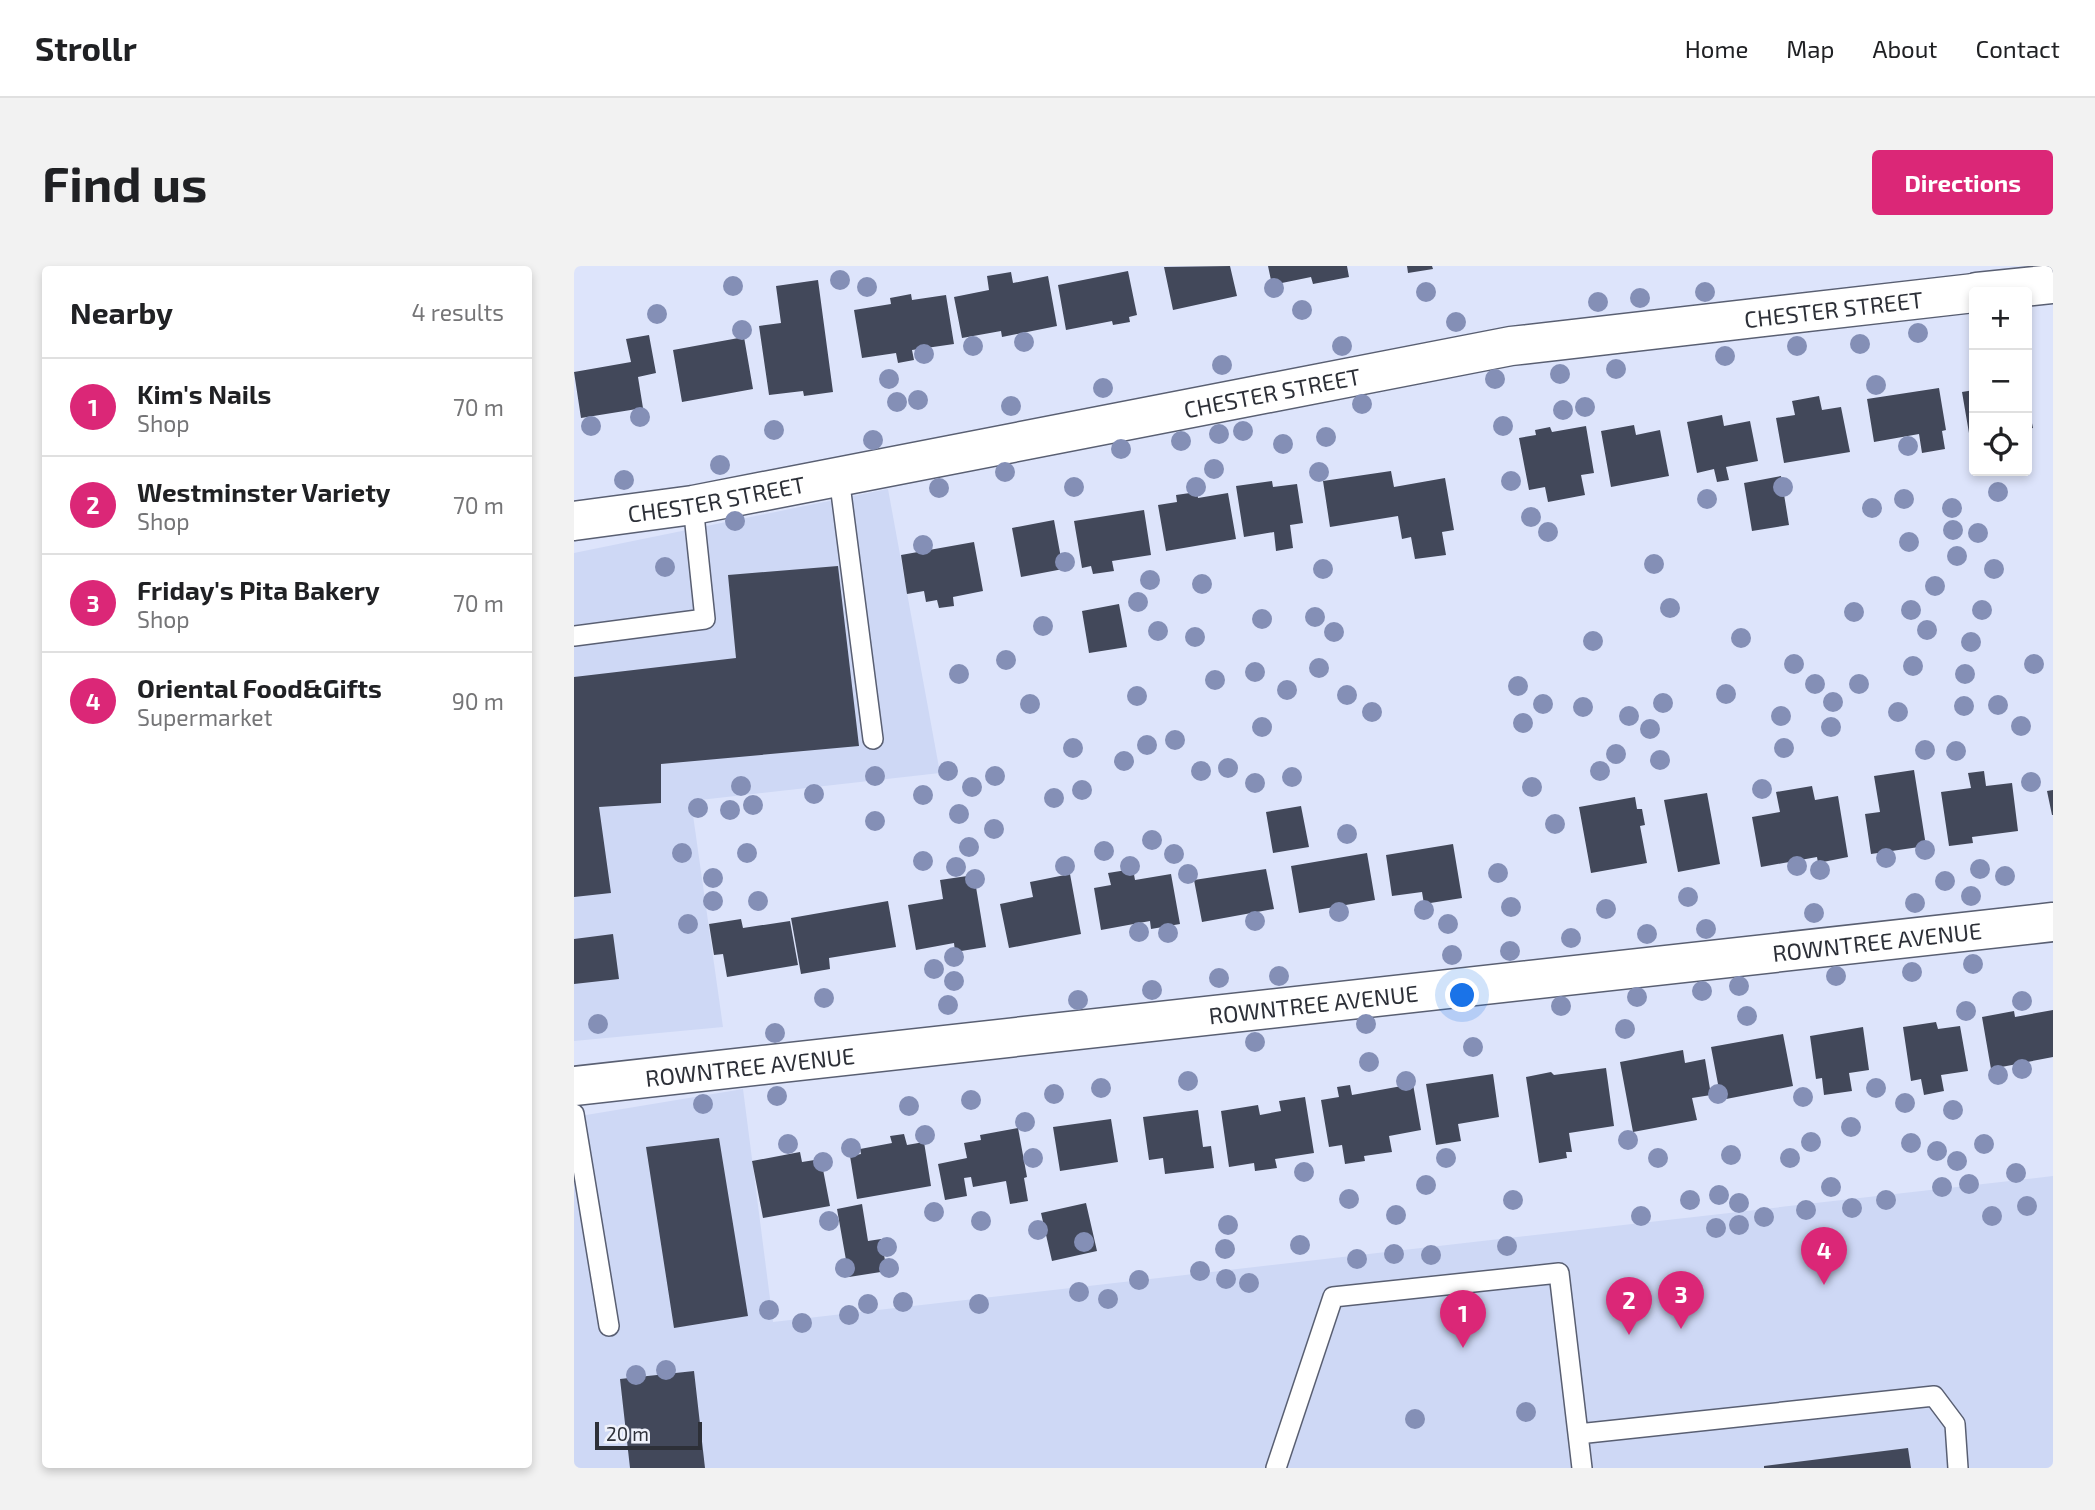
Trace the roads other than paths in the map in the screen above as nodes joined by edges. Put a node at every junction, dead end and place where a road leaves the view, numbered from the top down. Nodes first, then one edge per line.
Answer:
1 (2053, 284) edge
2 (2024, 287) edge
3 (1969, 293) edge
4 (839, 477) junction
5 (692, 505) junction
6 (574, 520) edge
7 (574, 636) edge
8 (873, 739) dead end
9 (2053, 922) edge
10 (574, 1086) edge
11 (574, 1114) edge
12 (609, 1326) dead end
13 (1578, 1434) junction
14 (1276, 1468) edge
15 (1582, 1468) edge
16 (1958, 1468) edge

1 - 2 street, CHESTER STREET
3 - 4 street, CHESTER STREET
4 - 5 street, CHESTER STREET
4 - 8 lane
5 - 6 street, CHESTER STREET
5 - 7 lane
9 - 10 street, ROWNTREE AVENUE
11 - 12 lane
13 - 14 lane
13 - 15 lane
13 - 16 lane

